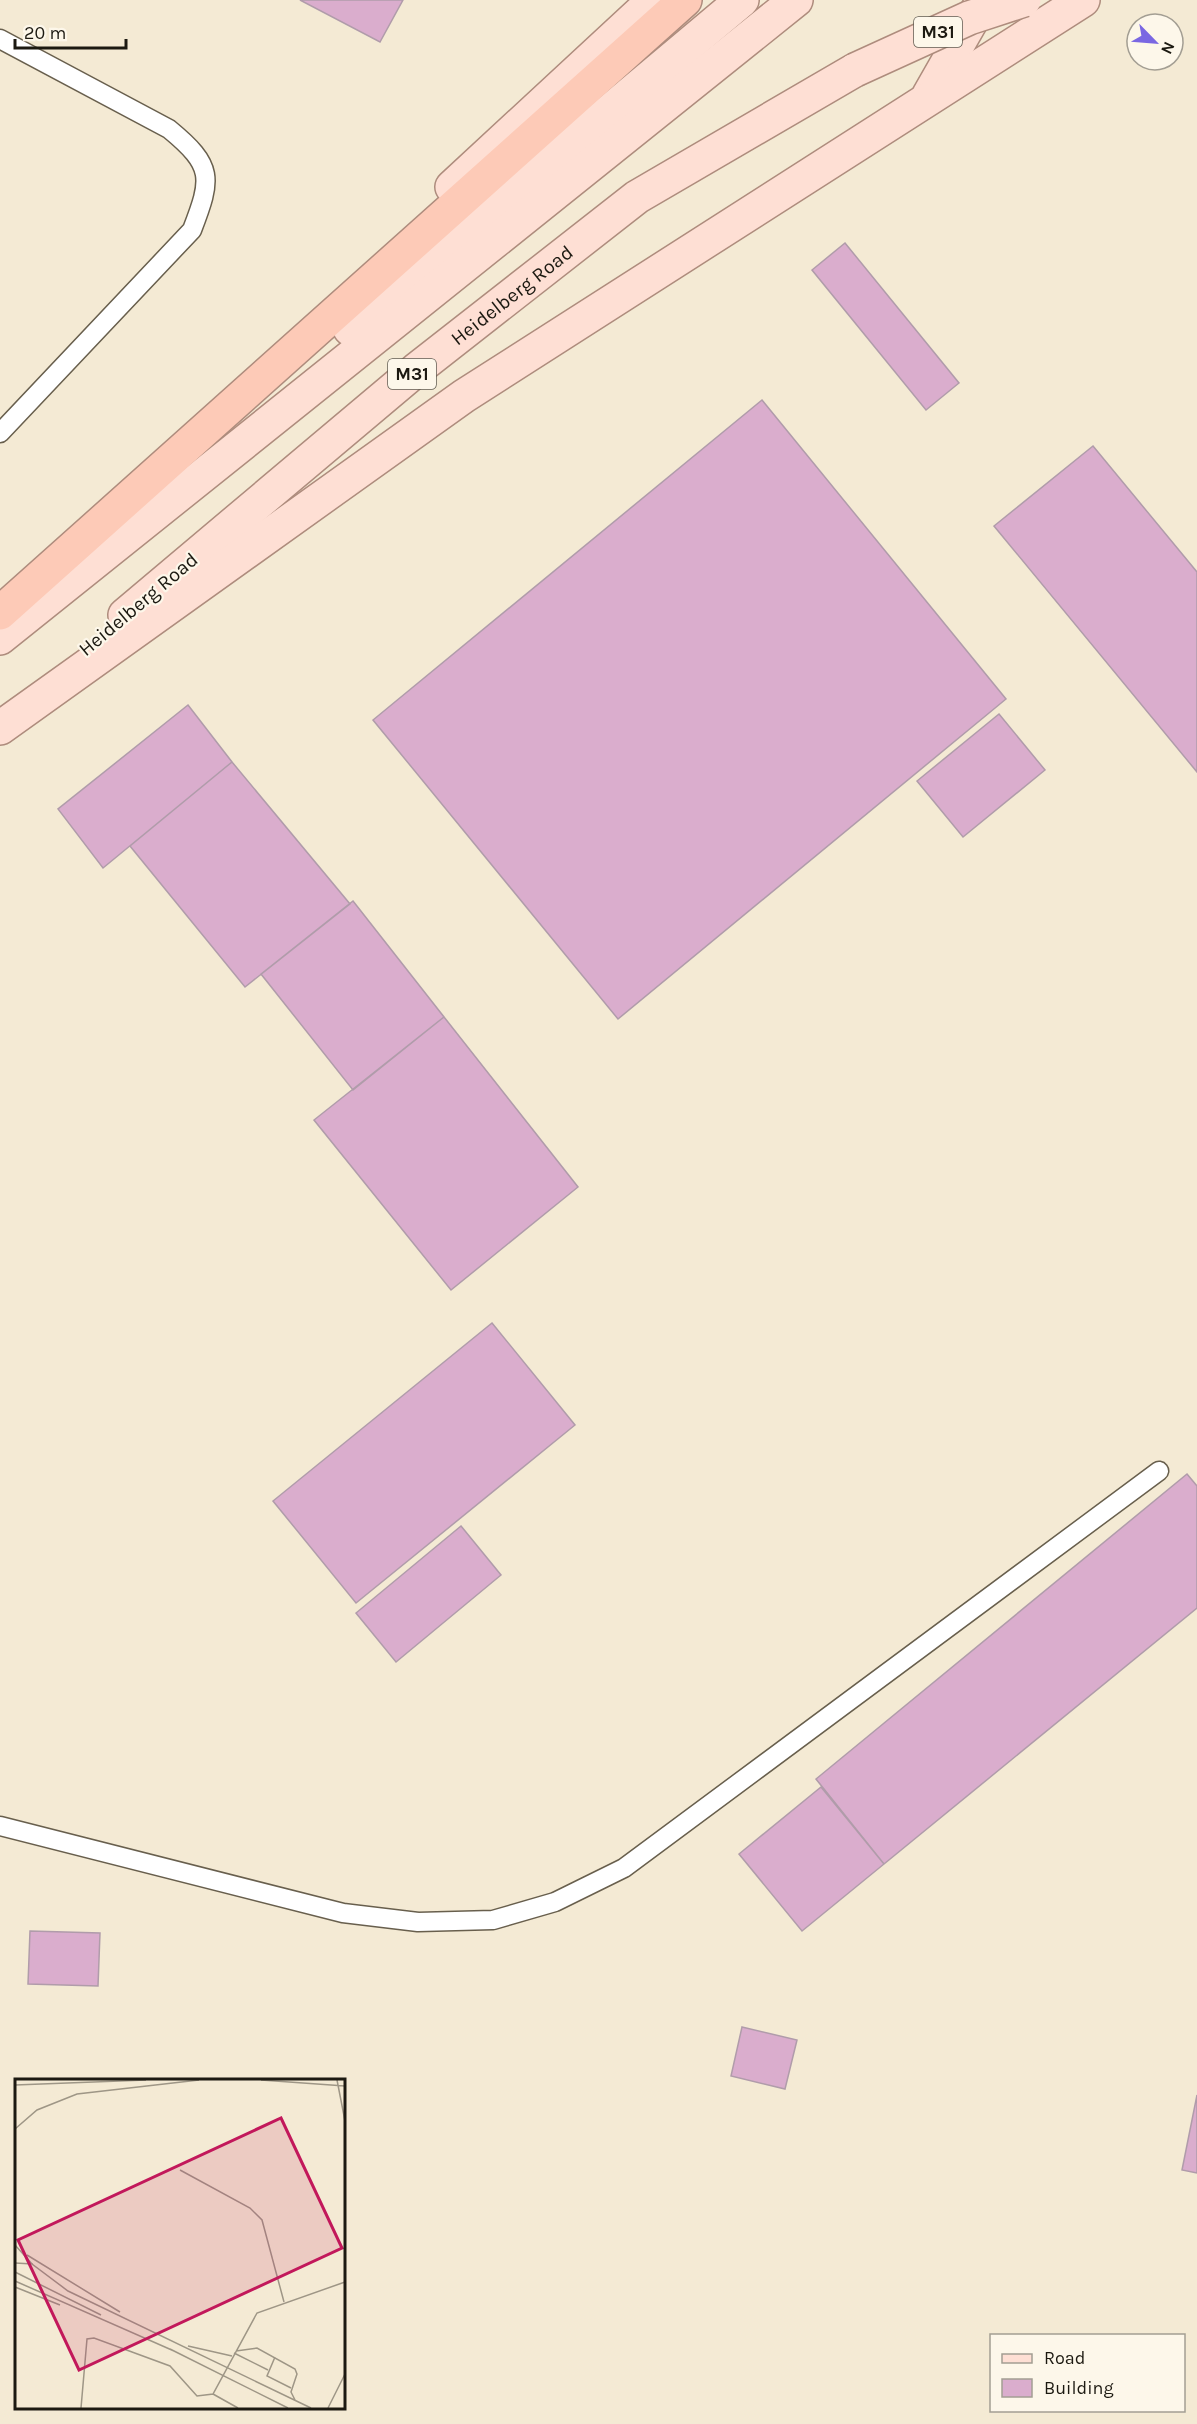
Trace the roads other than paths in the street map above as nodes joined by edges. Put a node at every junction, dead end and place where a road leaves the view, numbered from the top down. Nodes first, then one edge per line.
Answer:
1 (654, 0) edge
2 (685, 0) edge
3 (742, 0) edge
4 (796, 0) edge
5 (983, 0) edge
6 (1024, 0) edge
7 (1083, 0) edge
8 (0, 39) edge
9 (927, 100) junction
10 (0, 433) edge
11 (0, 607) edge
12 (0, 613) edge
13 (0, 624) edge
14 (0, 638) edge
15 (0, 719) edge
16 (0, 728) edge
17 (1159, 1471) dead end
18 (0, 1826) edge

1 - 11 main road
2 - 12 highway
3 - 13 main road
4 - 14 main road, M31
5 - 9 main road
6 - 15 main road, Heidelberg Road / M31, bridge
7 - 9 main road
8 - 10 lane
9 - 16 main road
17 - 18 lane

